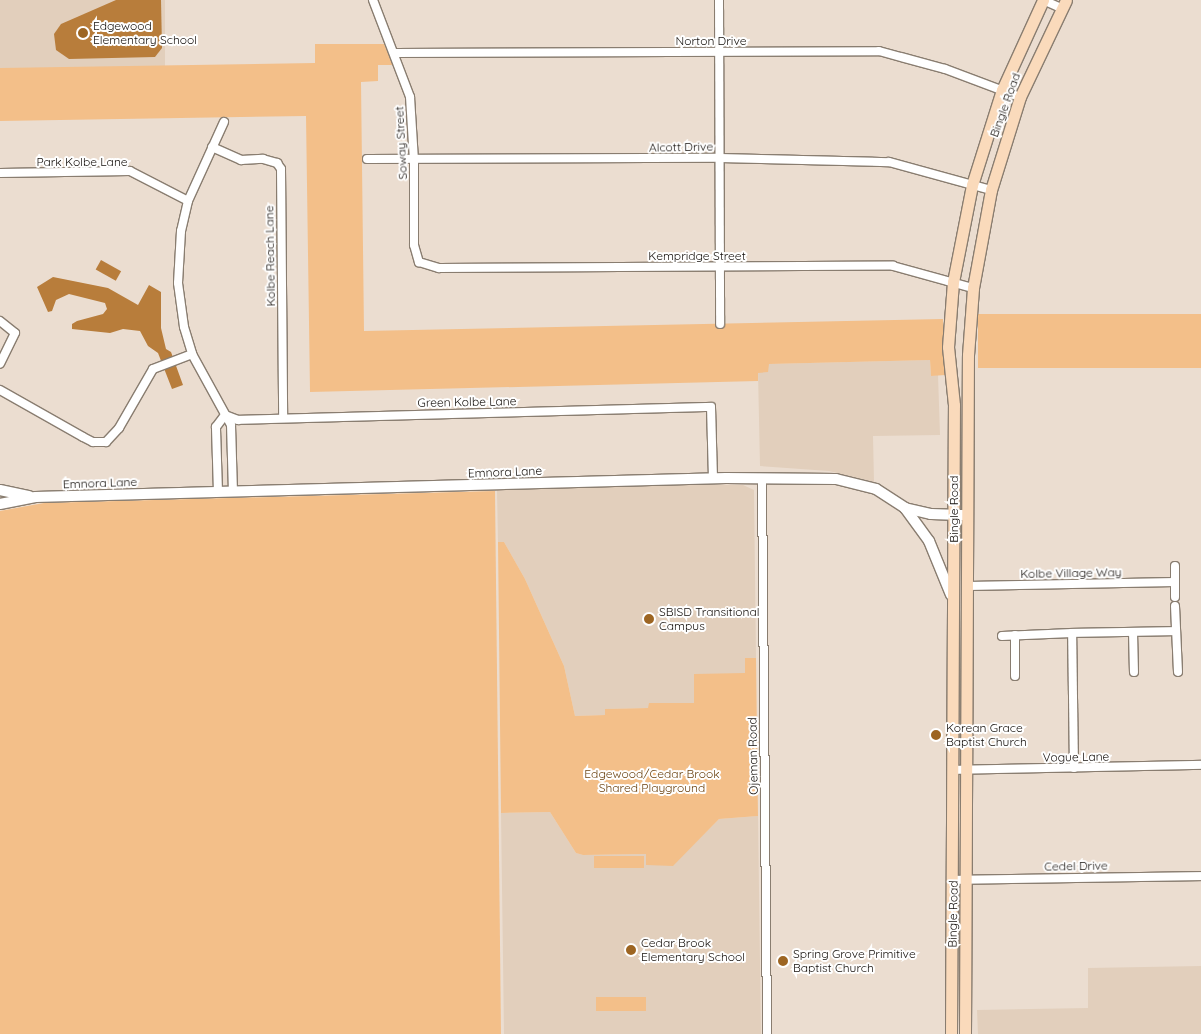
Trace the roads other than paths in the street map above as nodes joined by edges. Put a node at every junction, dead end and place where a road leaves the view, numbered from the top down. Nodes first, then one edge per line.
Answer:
1 (373, 0) edge
2 (719, 0) edge
3 (1043, 0) edge
4 (1063, 4) edge
5 (720, 52) junction
6 (395, 53) junction
7 (1002, 90) junction
8 (1020, 97) junction
9 (224, 122) dead end
10 (212, 147) junction
11 (720, 158) junction
12 (367, 159) dead end
13 (414, 160) junction
14 (0, 173) edge
15 (972, 185) junction
16 (991, 190) junction
17 (188, 201) junction
18 (419, 262) joint
19 (719, 267) junction
20 (953, 282) junction
21 (973, 288) junction
22 (0, 321) edge
23 (720, 324) dead end
24 (192, 354) junction
25 (0, 364) edge
26 (0, 390) edge
27 (968, 404) junction
28 (954, 405) junction
29 (225, 415) junction
30 (283, 418) junction
31 (713, 478) junction
32 (762, 479) junction
33 (0, 490) edge
34 (218, 492) junction
35 (233, 492) junction
36 (35, 497) junction
37 (0, 504) edge
38 (905, 508) junction
39 (954, 515) junction
40 (968, 515) junction
41 (1175, 566) dead end
42 (1175, 582) junction
43 (968, 586) junction
44 (1175, 597) dead end
45 (1175, 606) dead end
46 (954, 608) junction
47 (1176, 631) junction
48 (1133, 632) junction
49 (1072, 633) junction
50 (1015, 635) junction
51 (1002, 636) dead end
52 (954, 658) junction
53 (967, 658) junction
54 (1134, 672) dead end
55 (1178, 672) dead end
56 (1015, 676) dead end
57 (1201, 765) edge
58 (1074, 768) junction
59 (952, 770) junction
60 (967, 770) junction
61 (1201, 876) edge
62 (967, 879) junction
63 (952, 880) junction
64 (951, 979) junction
65 (966, 979) junction
66 (767, 1034) edge
67 (951, 1034) edge
68 (965, 1034) edge

1 - 6 street, Soway Street
2 - 5 street
3 - 4 street
3 - 7 main road, Bingle Road
4 - 8 main road, Bingle Road
5 - 6 street, Norton Drive
5 - 7 street, Norton Drive
5 - 11 street
6 - 13 street, Soway Street
7 - 8 street, Norton Drive
7 - 15 main road, Bingle Road
8 - 16 main road, Bingle Road
9 - 10 street
10 - 17 street
10 - 30 street, Kolbe Reach Lane
11 - 13 street, Alcott Drive
11 - 15 street, Alcott Drive
11 - 19 street
12 - 13 street, Alcott Drive
13 - 18 street, Soway Street
14 - 17 street, Park Kolbe Lane
15 - 16 street, Alcott Drive
15 - 20 main road, Bingle Road
16 - 21 main road, Bingle Road
17 - 24 street
18 - 19 street, Kempridge Street
19 - 20 street, Kempridge Street
19 - 23 street
20 - 21 street, Kempridge Street
20 - 28 main road, Bingle Road
21 - 27 main road, Bingle Road
22 - 25 street
24 - 26 street
24 - 29 street
27 - 28 main road
27 - 40 main road, Bingle Road
28 - 39 main road, Bingle Road
29 - 30 street, Green Kolbe Lane
29 - 34 street
29 - 35 street
30 - 31 street, Green Kolbe Lane
31 - 32 street, Emnora Lane
31 - 35 street, Emnora Lane
32 - 38 street, Emnora Lane
32 - 66 street, Ojeman Road
33 - 36 street, Emnora Lane
34 - 35 street, Emnora Lane
34 - 36 street, Emnora Lane
36 - 37 street, Emnora Lane
38 - 39 street, Emnora Lane
38 - 46 street
39 - 40 street, Emnora Lane
39 - 46 main road, Bingle Road
40 - 43 main road, Bingle Road
41 - 42 street
42 - 43 street, Kolbe Village Way
42 - 44 street
43 - 53 main road, Bingle Road
45 - 47 street
46 - 52 main road, Bingle Road
47 - 48 street
47 - 55 street
48 - 49 street
48 - 54 street
49 - 50 street
49 - 58 street
50 - 51 street
50 - 56 street
52 - 53 main road
52 - 59 main road, Bingle Road
53 - 60 main road, Bingle Road
57 - 58 street, Vogue Lane
58 - 60 street, Vogue Lane
59 - 60 street, Vogue Lane
59 - 63 main road, Bingle Road
60 - 62 main road, Bingle Road
61 - 62 street, Cedel Drive
62 - 63 street, Cedel Drive
62 - 65 main road, Bingle Road
63 - 64 main road, Bingle Road
64 - 65 main road
64 - 67 main road, Bingle Road
65 - 68 main road, Bingle Road

